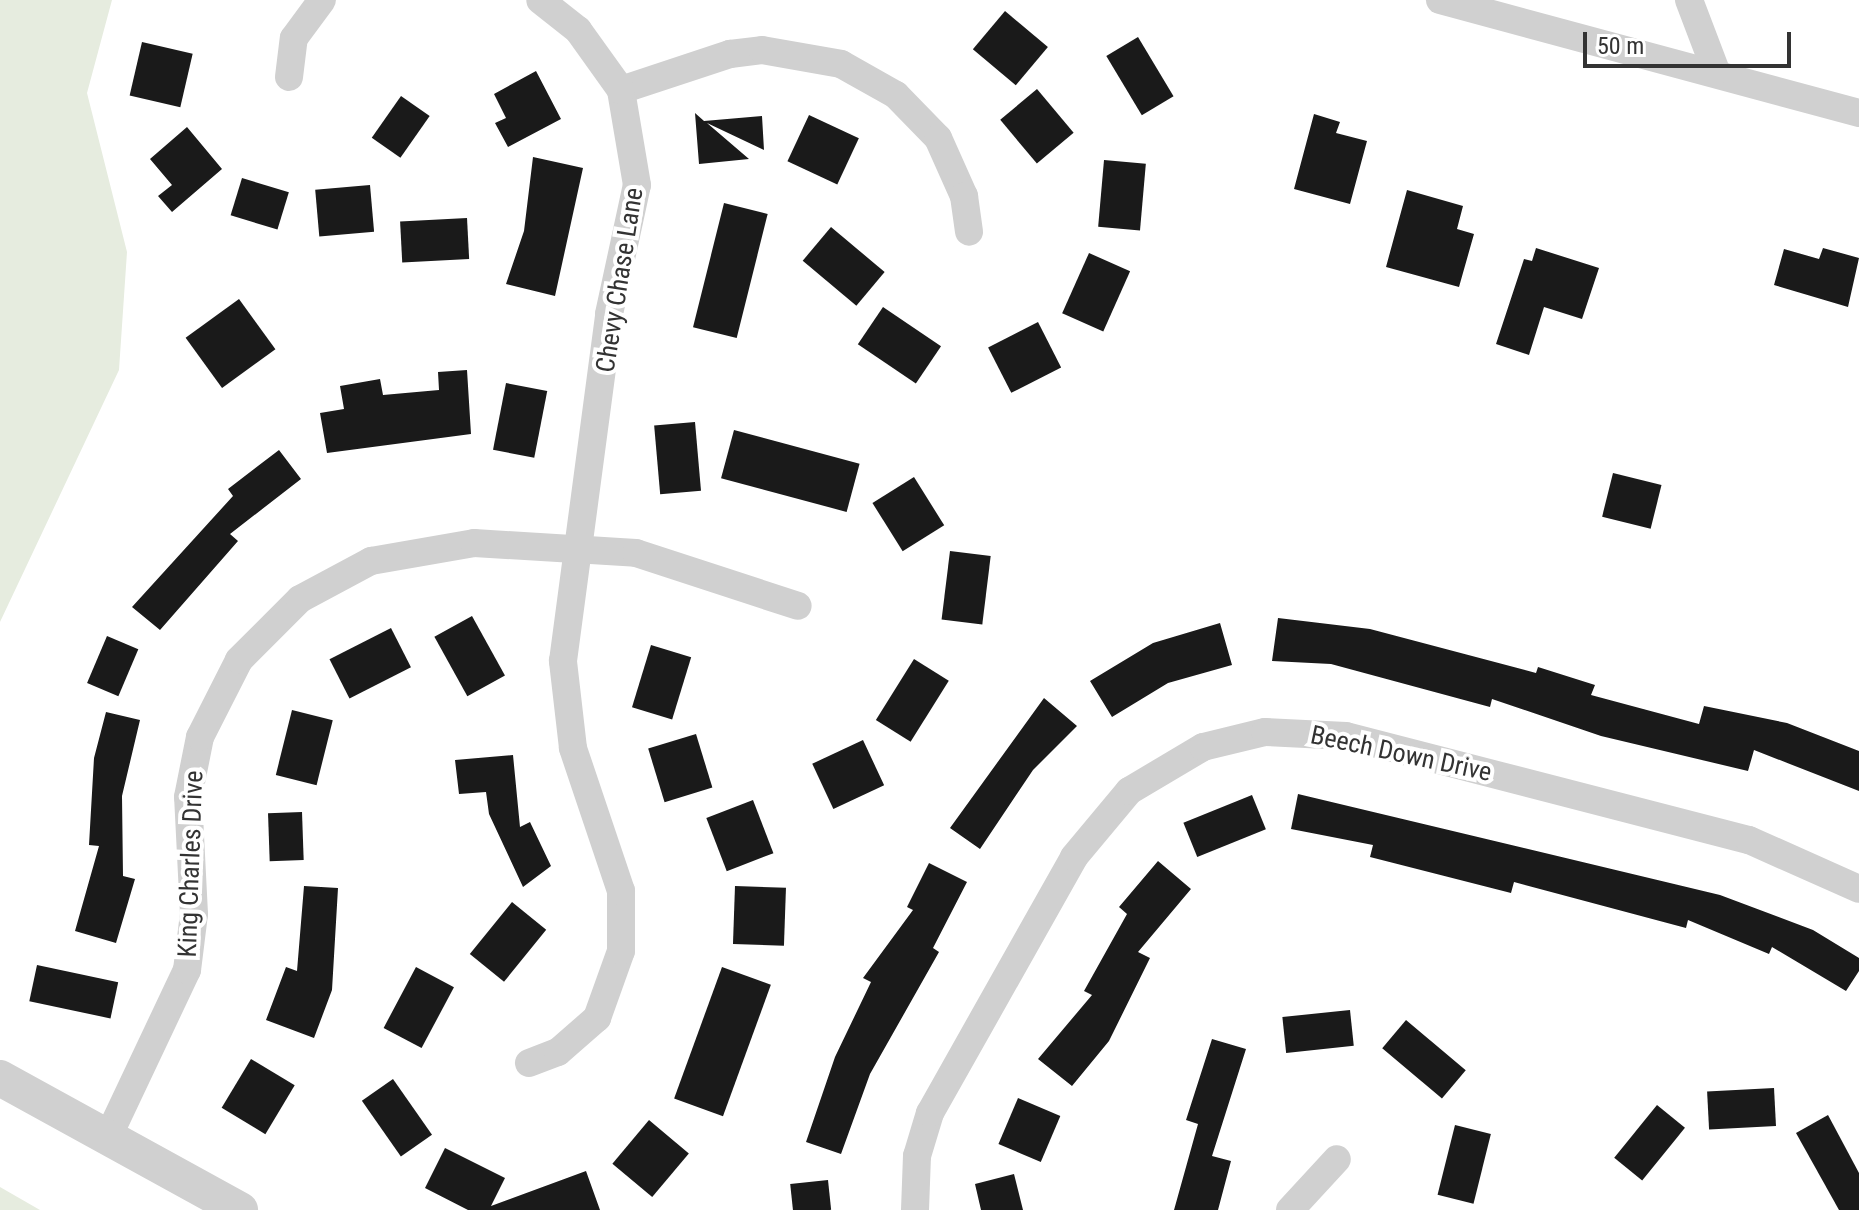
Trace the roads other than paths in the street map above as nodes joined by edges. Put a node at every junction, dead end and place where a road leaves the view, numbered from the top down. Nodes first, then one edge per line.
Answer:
1 (322, 0) edge
2 (540, 0) edge
3 (1440, 0) edge
4 (1689, 0) edge
5 (1716, 71) junction
6 (289, 77) dead end
7 (621, 90) junction
8 (1859, 113) edge
9 (969, 232) dead end
10 (577, 545) junction
11 (798, 606) dead end
12 (1859, 889) edge
13 (529, 1063) dead end
14 (0, 1078) edge
15 (108, 1137) junction
16 (1337, 1159) dead end
17 (240, 1210) edge
18 (915, 1210) edge
19 (1290, 1210) edge

1 - 6 street
2 - 7 street, Chevy Chase Lane
3 - 5 street
4 - 5 street
5 - 8 street
7 - 9 street
7 - 10 street, Chevy Chase Lane
10 - 11 street, King Charles Drive
10 - 13 street, Chevy Chase Lane
10 - 15 street, King Charles Drive
12 - 18 street, Beech Down Drive
14 - 15 street
15 - 17 street
16 - 19 street

